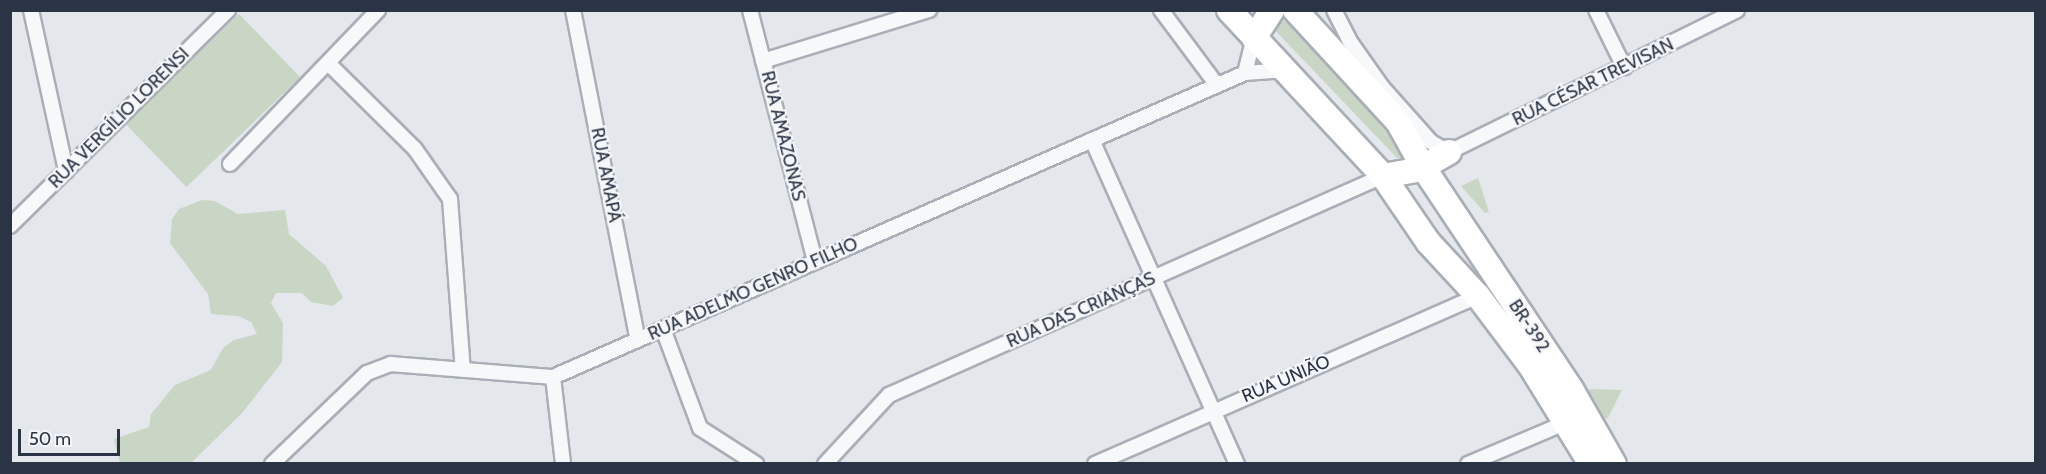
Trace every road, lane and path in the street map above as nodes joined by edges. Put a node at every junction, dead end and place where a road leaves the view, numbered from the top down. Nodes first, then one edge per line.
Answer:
1 (31, 10) edge
2 (228, 10) edge
3 (378, 10) edge
4 (573, 10) edge
5 (750, 10) edge
6 (929, 10) edge
7 (1161, 10) edge
8 (1228, 10) edge
9 (1272, 10) edge
10 (1334, 10) edge
11 (1596, 10) edge
12 (1737, 10) edge
13 (1304, 15) edge
14 (1254, 38) junction
15 (763, 60) junction
16 (328, 63) junction
17 (1624, 67) junction
18 (1289, 72) junction
19 (1245, 73) junction
20 (1217, 85) junction
21 (1092, 140) junction
22 (1412, 162) junction
23 (230, 164) dead end
24 (66, 171) junction
25 (10, 226) edge
26 (815, 262) junction
27 (1154, 279) junction
28 (1478, 296) junction
29 (663, 329) junction
30 (638, 340) junction
31 (463, 370) junction
32 (554, 377) junction
33 (1213, 410) junction
34 (1566, 423) junction
35 (272, 464) edge
36 (563, 464) edge
37 (756, 464) edge
38 (825, 464) edge
39 (1095, 464) edge
40 (1237, 464) edge
41 (1468, 464) edge
42 (1591, 464) edge
43 (1614, 464) edge

1 - 24 street
2 - 24 street, RUA VERGÍLIO LORENSI
3 - 16 street
4 - 30 street, RUA AMAPÁ
5 - 15 street, RUA AMAZONAS
6 - 15 street
7 - 20 street
8 - 14 highway, BR-392
9 - 14 highway
10 - 22 street
11 - 17 street
12 - 17 street, RUA CÉSAR TREVISAN
13 - 22 highway, BR-392
14 - 18 highway, BR-392
14 - 19 street
15 - 26 street, RUA AMAZONAS
16 - 23 street
16 - 31 street
17 - 22 street, RUA CÉSAR TREVISAN
18 - 19 street, RUA ADELMO GENRO FILHO
18 - 22 highway, BR-392
19 - 20 street, RUA ADELMO GENRO FILHO
20 - 21 street, RUA ADELMO GENRO FILHO
21 - 26 street, RUA ADELMO GENRO FILHO
21 - 27 street
22 - 27 street, RUA DAS CRIANÇAS
22 - 28 highway, BR-392
22 - 43 highway, BR-392 / BR-392
24 - 25 street, RUA VERGÍLIO LORENSI
26 - 29 street, RUA ADELMO GENRO FILHO
27 - 33 street
27 - 38 street, RUA DAS CRIANÇAS
28 - 33 street, RUA UNIÃO
28 - 34 highway, BR-392
29 - 30 street, RUA ADELMO GENRO FILHO
29 - 37 street
30 - 32 street, RUA ADELMO GENRO FILHO
31 - 32 street, RUA ADELMO GENRO FILHO
31 - 35 street, RUA ADELMO GENRO FILHO
32 - 36 street
33 - 39 street, RUA UNIÃO
33 - 40 street
34 - 41 street
34 - 42 highway, BR-392

